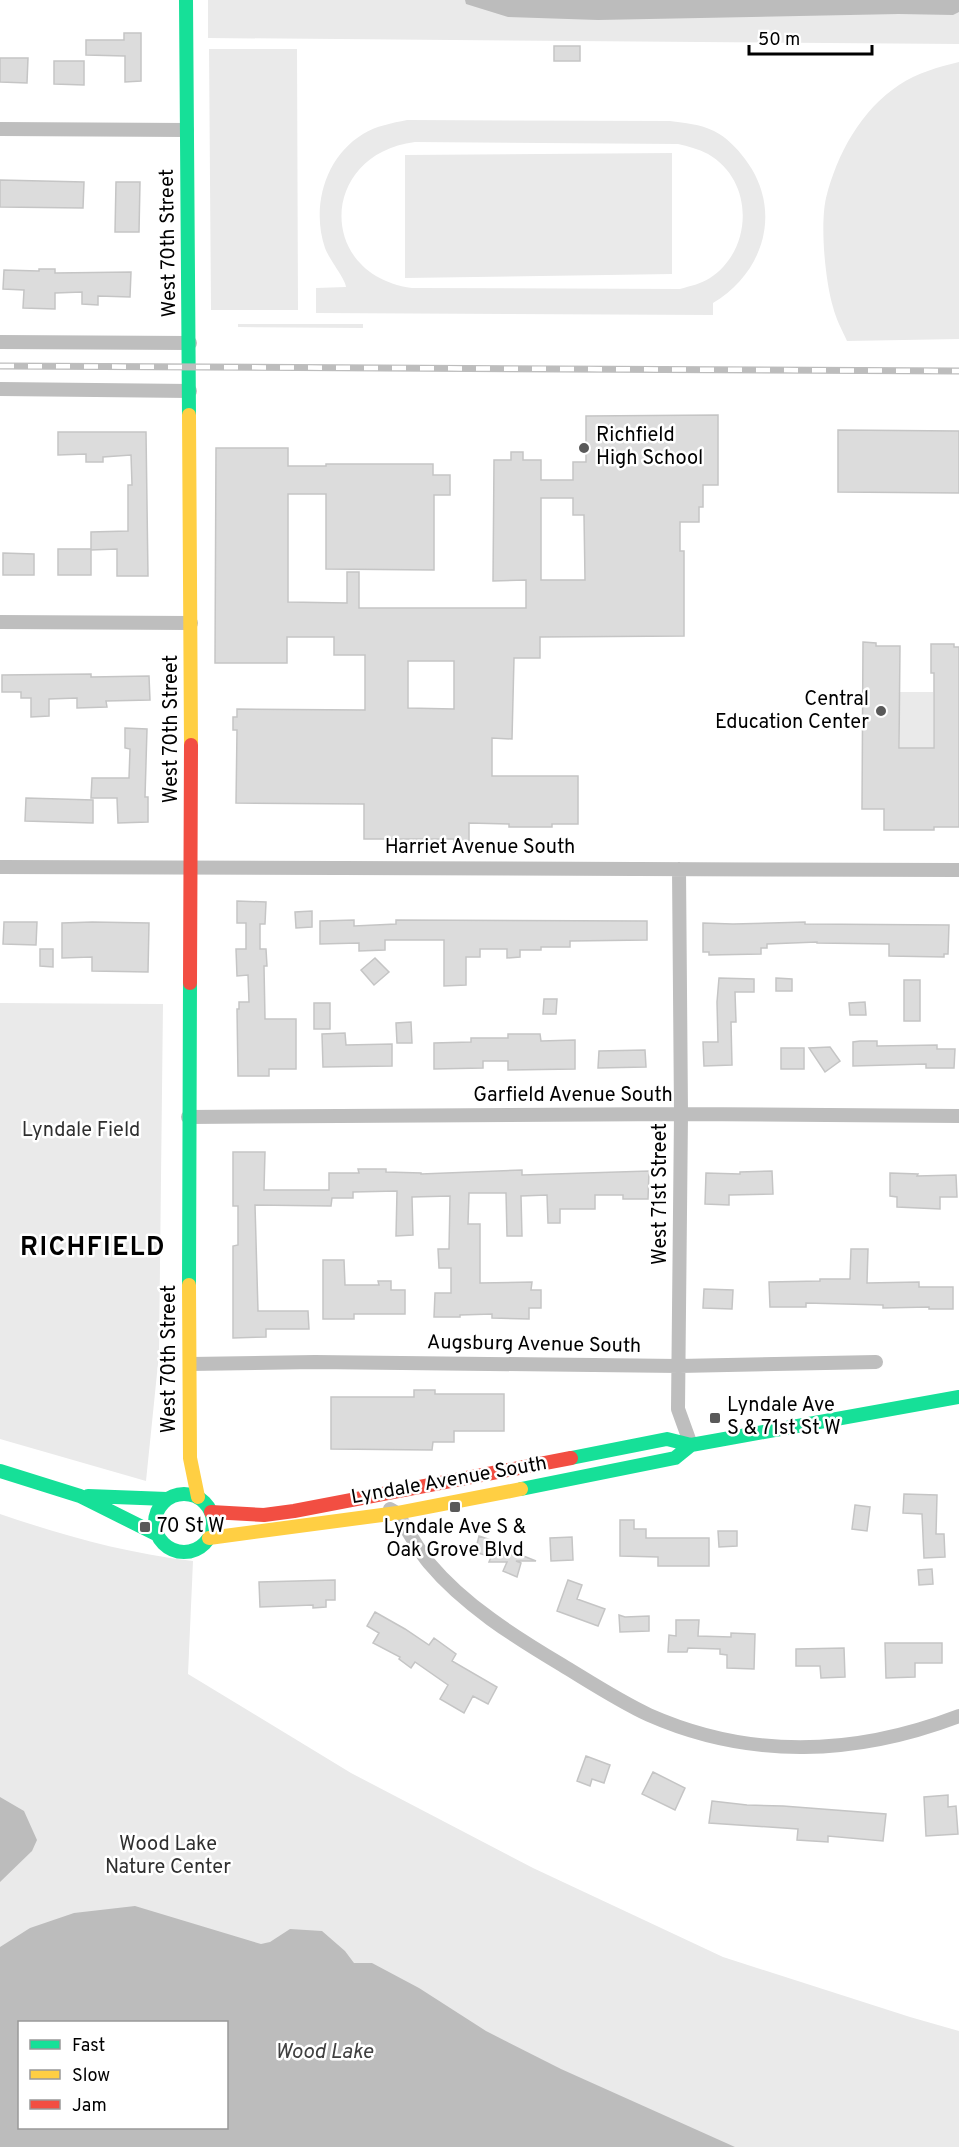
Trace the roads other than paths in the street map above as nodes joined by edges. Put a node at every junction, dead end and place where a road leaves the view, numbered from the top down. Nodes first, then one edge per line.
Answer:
1 (186, 0) edge
2 (0, 129) edge
3 (187, 130) junction
4 (0, 342) edge
5 (190, 343) junction
6 (0, 389) edge
7 (190, 391) junction
8 (0, 622) edge
9 (191, 623) junction
10 (191, 866) junction
11 (0, 867) edge
12 (679, 869) junction
13 (959, 870) edge
14 (681, 1114) junction
15 (959, 1116) edge
16 (188, 1117) junction
17 (876, 1362) dead end
18 (190, 1364) junction
19 (680, 1366) junction
20 (959, 1396) edge
21 (691, 1445) junction
22 (190, 1458) junction
23 (0, 1471) edge
24 (80, 1496) junction
25 (170, 1497) junction
26 (198, 1497) junction
27 (373, 1497) junction
28 (211, 1512) junction
29 (397, 1513) junction
30 (156, 1534) junction
31 (209, 1538) junction
32 (959, 1716) edge

1 - 3 main road, West 70th Street
2 - 3 street
3 - 5 main road, West 70th Street
4 - 5 street
5 - 7 main road, West 70th Street
6 - 7 street
7 - 9 main road, West 70th Street
8 - 9 street
9 - 10 main road, West 70th Street
10 - 11 street, Harriet Avenue South
10 - 12 street, Harriet Avenue South
10 - 16 main road, West 70th Street
12 - 13 street, Harriet Avenue South
12 - 14 street, West 71st Street
14 - 15 street, Garfield Avenue South
14 - 16 street, Garfield Avenue South
14 - 19 street, West 71st Street
16 - 18 main road, West 70th Street
17 - 19 street, Augsburg Avenue South
18 - 19 street, Augsburg Avenue South
18 - 22 main road, West 70th Street
19 - 21 street, West 71st Street
20 - 21 main road, Lyndale Avenue South
21 - 27 main road, Lyndale Avenue South
21 - 29 main road, Lyndale Avenue South
22 - 25 main road, West 70th Street
22 - 26 main road, West 70th Street
23 - 24 main road, Lyndale Avenue South
24 - 25 main road, Lyndale Avenue South
24 - 30 main road, Lyndale Avenue South
25 - 26 main road, Lyndale Avenue South
25 - 30 main road
26 - 28 main road
27 - 28 main road, Lyndale Avenue South
27 - 29 street
28 - 31 main road
29 - 31 main road, Lyndale Avenue South
29 - 32 street
30 - 31 main road, Lyndale Avenue South

